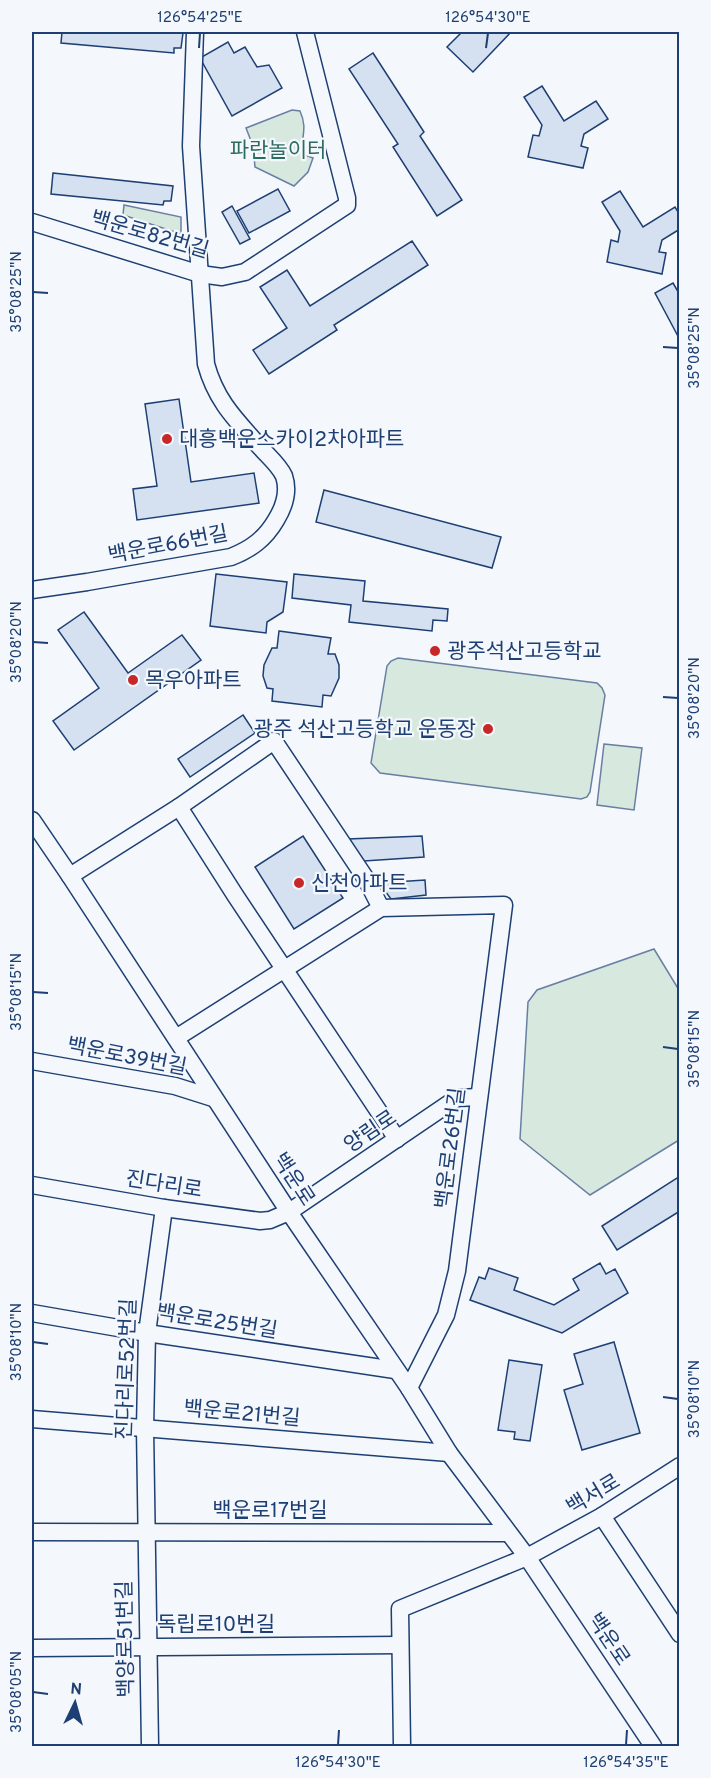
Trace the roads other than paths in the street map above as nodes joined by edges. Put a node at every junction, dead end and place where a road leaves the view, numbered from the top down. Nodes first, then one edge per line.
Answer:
1 (195, 32) edge
2 (305, 32) edge
3 (32, 222) edge
4 (200, 274) junction
5 (32, 590) edge
6 (179, 807) junction
7 (32, 820) edge
8 (70, 876) junction
9 (381, 908) junction
10 (285, 970) junction
11 (176, 1038) junction
12 (32, 1061) edge
13 (479, 1097) junction
14 (213, 1098) junction
15 (397, 1139) junction
16 (32, 1185) edge
17 (164, 1208) junction
18 (289, 1212) junction
19 (32, 1313) edge
20 (147, 1333) junction
21 (395, 1370) junction
22 (409, 1388) junction
23 (32, 1419) edge
24 (145, 1428) junction
25 (448, 1453) junction
26 (680, 1466) edge
27 (602, 1516) junction
28 (32, 1532) edge
29 (146, 1532) junction
30 (507, 1533) junction
31 (527, 1557) junction
32 (680, 1634) edge
33 (400, 1646) junction
34 (148, 1647) junction
35 (32, 1648) edge
36 (150, 1746) edge
37 (402, 1746) edge
38 (653, 1746) edge

1 - 4 street, 백운로66번길
2 - 4 street, 백운로82번길
3 - 4 street, 백운로82번길
4 - 5 street, 백운로66번길
6 - 8 street
6 - 9 street
6 - 10 street
7 - 8 street, 백운로
8 - 11 street, 백운로
9 - 10 street
9 - 13 street, 백운로26번길
10 - 11 street
10 - 15 street
11 - 14 street, 백운로
12 - 14 street, 백운로39번길
13 - 15 street, 양림로
13 - 22 street, 백운로26번길
14 - 18 street, 백운로
15 - 18 street, 양림로
16 - 17 street, 진다리로
17 - 18 street, 진다리로
17 - 20 street, 진다리로52번길
18 - 21 street, 백운로
19 - 20 street, 백운로25번길
20 - 21 street, 백운로25번길
20 - 24 street, 진다리로52번길
21 - 22 street, 백운로
22 - 25 street, 백운로
23 - 24 street, 백운로21번길
24 - 25 street, 백운로21번길
24 - 29 street, 진다리로52번길
25 - 30 street, 백운로
26 - 27 street, 백서로
27 - 31 street, 백서로
27 - 32 street
28 - 29 street, 백운로17번길
29 - 30 street, 백운로17번길
29 - 34 street, 백양로51번길
30 - 31 street, 백운로
31 - 33 street
31 - 38 street, 백운로
33 - 34 street, 독립로10번길
33 - 37 street
34 - 35 street, 독립로10번길
34 - 36 street, 백양로51번길

